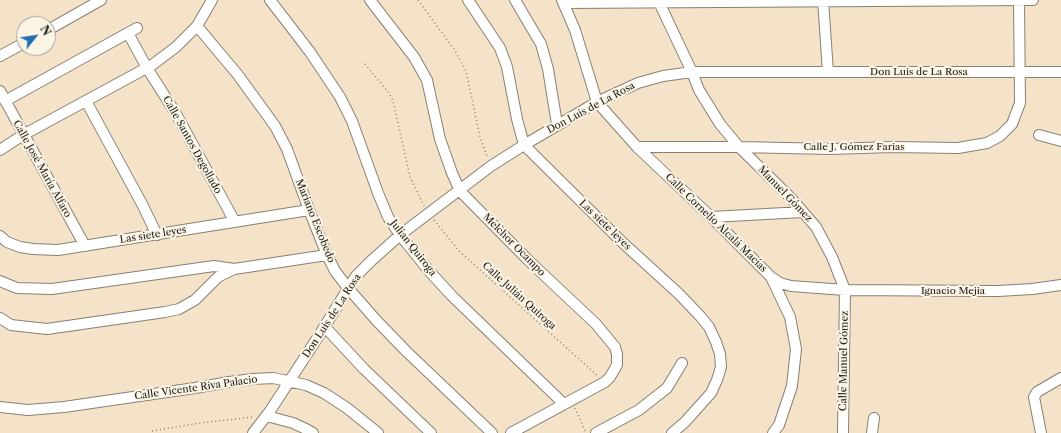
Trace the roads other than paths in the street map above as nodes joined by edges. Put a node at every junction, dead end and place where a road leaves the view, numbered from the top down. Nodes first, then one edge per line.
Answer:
1 (101, 0) edge
2 (212, 0) edge
3 (270, 0) edge
4 (370, 0) edge
5 (468, 0) edge
6 (515, 0) edge
7 (823, 0) edge
8 (1019, 0) edge
9 (1033, 0) edge
10 (659, 1) edge
11 (563, 2) edge
12 (56, 25) edge
13 (196, 26) junction
14 (16, 47) edge
15 (0, 56) edge
16 (147, 68) junction
17 (692, 72) junction
18 (828, 72) junction
19 (1020, 72) junction
20 (1061, 72) edge
21 (0, 91) edge
22 (5, 101) junction
23 (86, 101) junction
24 (596, 102) junction
25 (557, 124) junction
26 (24, 135) junction
27 (1039, 135) dead end
28 (1061, 141) edge
29 (524, 145) junction
30 (637, 146) junction
31 (739, 147) junction
32 (0, 150) edge
33 (460, 191) junction
34 (309, 210) junction
35 (804, 212) junction
36 (711, 217) junction
37 (235, 222) junction
38 (157, 235) junction
39 (0, 236) edge
40 (400, 236) junction
41 (85, 246) junction
42 (327, 255) junction
43 (234, 269) junction
44 (770, 277) junction
45 (0, 281) edge
46 (1061, 285) edge
47 (348, 288) junction
48 (845, 290) junction
49 (0, 318) edge
50 (325, 326) junction
51 (682, 363) dead end
52 (1061, 378) edge
53 (290, 381) junction
54 (568, 402) junction
55 (0, 407) edge
56 (267, 416) junction
57 (874, 418) dead end
58 (253, 433) edge
59 (313, 433) edge
60 (378, 433) edge
61 (431, 433) edge
62 (492, 433) edge
63 (511, 433) edge
64 (596, 433) edge
65 (672, 433) edge
66 (773, 433) edge
67 (843, 433) edge
68 (872, 433) edge
69 (1041, 433) edge

1 - 12 street
2 - 13 street
3 - 40 street, Julian Quiroga
4 - 33 street, Melchor Ocampo
5 - 29 street
6 - 25 street
7 - 8 street
7 - 10 street
7 - 18 street
8 - 9 street
8 - 19 street, Calle J. Gómez Farias
10 - 11 street
10 - 17 street, Manuel Gómez
11 - 24 street
13 - 16 street
13 - 34 street, Mariano Escobedo
14 - 15 street
16 - 22 street, Calle Santos Degollado
16 - 23 street
16 - 37 street, Calle Santos Degollado
17 - 18 street, Don Luis de La Rosa
17 - 24 street, Don Luis de La Rosa
17 - 31 street, Manuel Gómez
18 - 19 street, Don Luis de La Rosa
19 - 20 street, Don Luis de La Rosa
19 - 31 street, Calle J. Gómez Farias
21 - 22 street, Calle José María Alfaro
22 - 26 street, Calle José María Alfaro
23 - 26 street
23 - 38 street
24 - 25 street, Don Luis de La Rosa
24 - 30 street, Calle Cornelio Alcalá Macías
25 - 29 street, Don Luis de La Rosa
26 - 32 street
26 - 41 street, Calle José María Alfaro
27 - 28 street
29 - 33 street, Don Luis de La Rosa
29 - 65 street, Las siete leyes
30 - 31 street, Calle J. Gómez Farias
30 - 36 street, Calle Cornelio Alcalá Macías
31 - 35 street, Manuel Gómez
33 - 40 street, Don Luis de La Rosa
33 - 54 street, Melchor Ocampo
34 - 37 street, Las siete leyes
34 - 42 street, Mariano Escobedo
35 - 36 street
35 - 48 street, Manuel Gómez
36 - 44 street, Calle Cornelio Alcalá Macías
37 - 38 street, Las siete leyes
38 - 41 street, Las siete leyes
39 - 41 street, Las siete leyes
40 - 47 street, Don Luis de La Rosa
40 - 54 street, Julian Quiroga
42 - 43 street
42 - 47 street, Mariano Escobedo
43 - 45 street
43 - 49 street
44 - 48 street, Ignacio Mejia
44 - 66 street, Calle Cornelio Alcalá Macías
46 - 48 street, Ignacio Mejia
47 - 50 street, Don Luis de La Rosa
47 - 62 street, Mariano Escobedo
48 - 67 street, Calle Manuel Gómez
50 - 53 street, Don Luis de La Rosa
50 - 61 street
51 - 64 street
52 - 69 street
53 - 55 street, Calle Vicente Riva Palacio
53 - 56 street, Don Luis de La Rosa
53 - 60 street, Calle Vicente Riva Palacio
54 - 63 street, Melchor Ocampo
56 - 58 street, Don Luis de La Rosa
56 - 59 street
57 - 68 street

